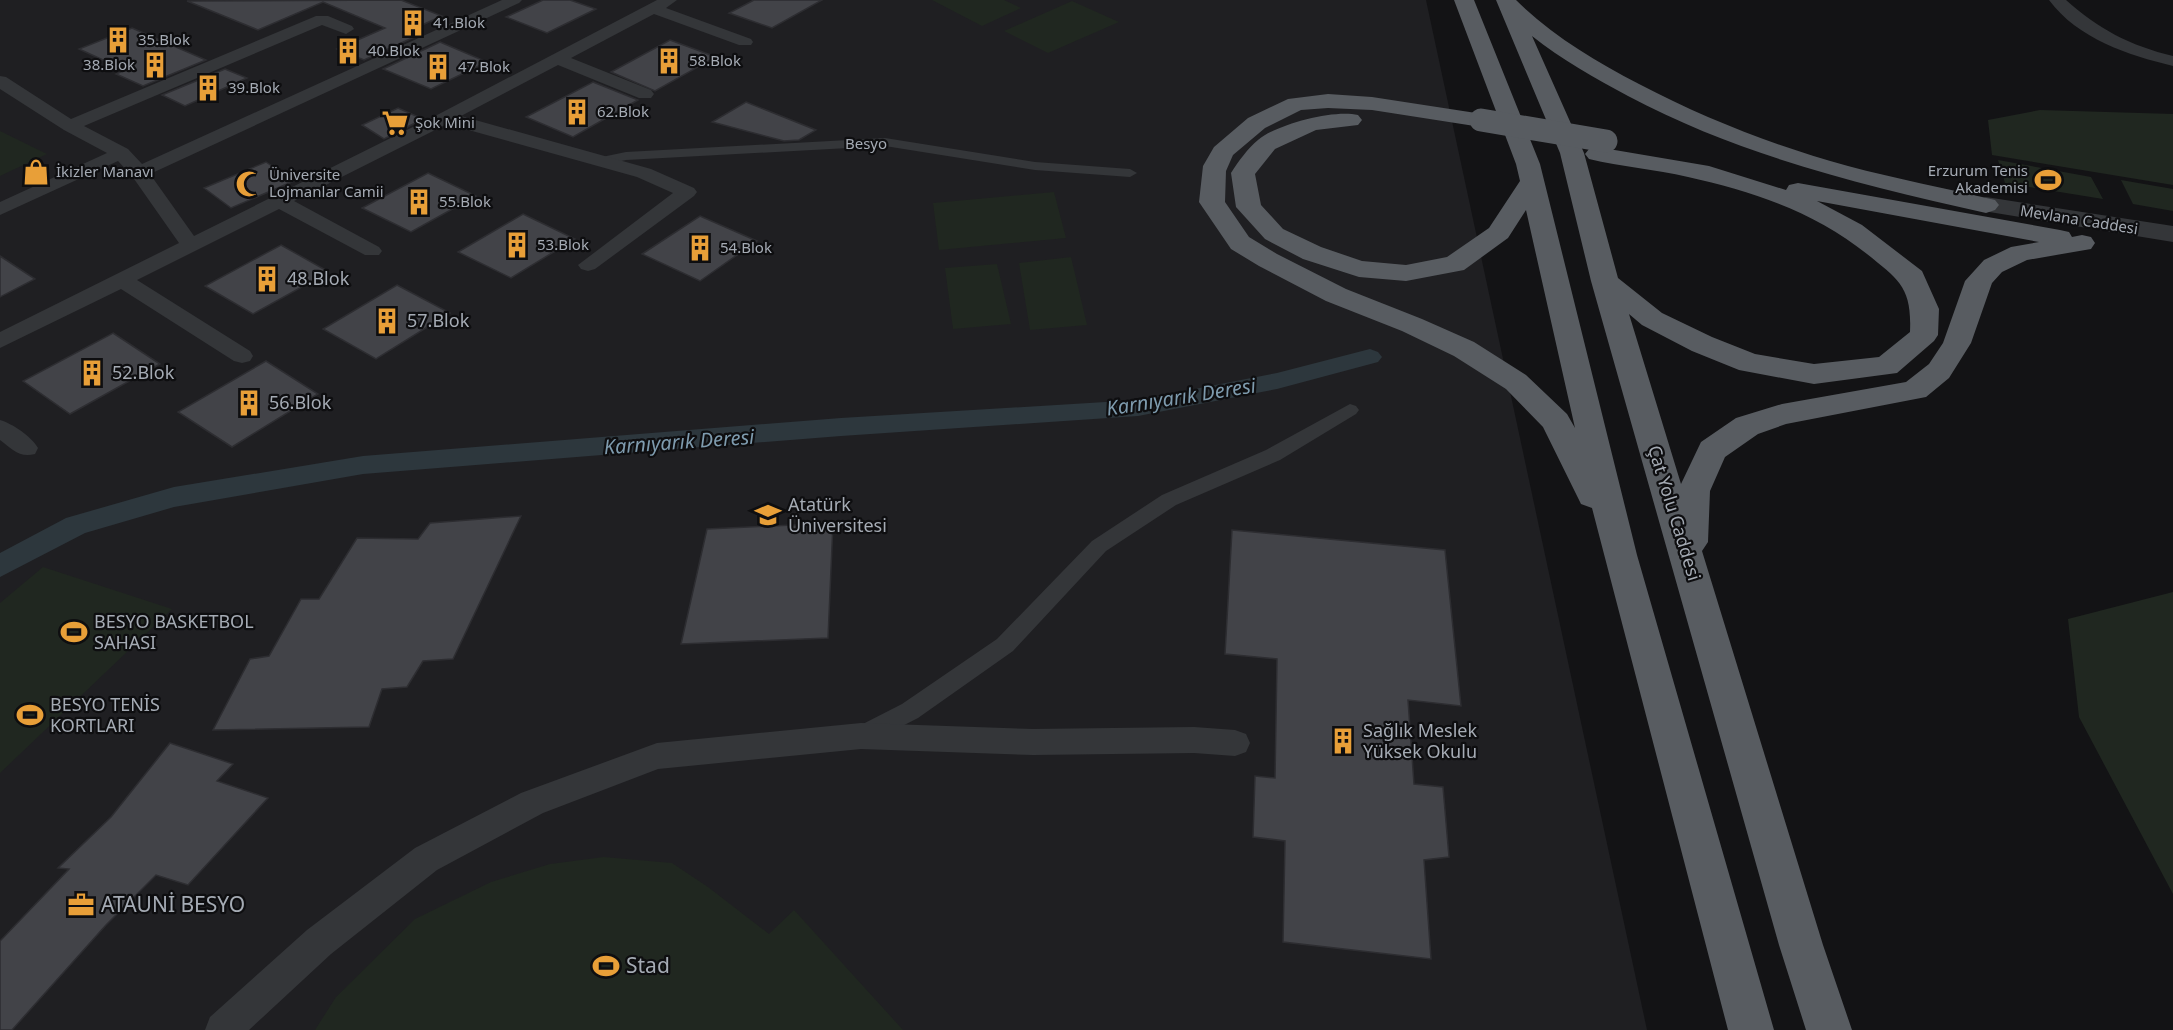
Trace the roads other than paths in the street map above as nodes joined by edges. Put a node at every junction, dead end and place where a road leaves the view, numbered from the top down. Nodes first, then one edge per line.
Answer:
1 (514, 0) edge
2 (669, 0) edge
3 (1464, 0) edge
4 (1507, 0) edge
5 (2057, 0) edge
6 (654, 9) junction
7 (346, 29) dead end
8 (745, 42) dead end
9 (558, 59) junction
10 (2173, 61) edge
11 (0, 81) edge
12 (645, 94) dead end
13 (445, 118) junction
14 (70, 126) junction
15 (1482, 127) junction
16 (1601, 148) junction
17 (121, 153) junction
18 (602, 161) junction
19 (1687, 169) junction
20 (138, 172) junction
21 (1130, 173) dead end
22 (1531, 182) junction
23 (279, 201) junction
24 (1986, 205) junction
25 (0, 210) edge
26 (2173, 234) edge
27 (2082, 243) junction
28 (191, 246) junction
29 (372, 251) dead end
30 (2173, 256) edge
31 (588, 265) dead end
32 (122, 280) junction
33 (1605, 281) junction
34 (0, 341) edge
35 (242, 356) dead end
36 (1350, 410) dead end
37 (0, 428) edge
38 (26, 448) dead end
39 (1620, 555) junction
40 (1689, 565) junction
41 (861, 736) junction
42 (1235, 743) dead end
43 (223, 1030) edge
44 (1751, 1030) edge
45 (1829, 1030) edge

1 - 20 street
2 - 6 street
3 - 22 highway
4 - 24 highway
4 - 33 highway, Çat Yolu Caddesi
5 - 10 street
6 - 8 street
6 - 9 street
7 - 14 street
9 - 12 street
9 - 13 street
11 - 14 street
13 - 18 street
13 - 23 street
14 - 17 street
15 - 16 highway
15 - 22 highway
15 - 39 highway
16 - 19 highway
16 - 24 highway
17 - 20 street
17 - 25 street
18 - 21 street, Besyo
18 - 31 street
19 - 27 highway
19 - 33 highway
20 - 28 street
22 - 39 highway
23 - 28 street
23 - 29 street
24 - 26 street, Mevlana Caddesi
27 - 30 street, Mevlana Caddesi
27 - 40 highway
28 - 32 street
32 - 34 street
32 - 35 street
33 - 40 highway, Çat Yolu Caddesi
36 - 41 street
37 - 38 street
39 - 44 highway
40 - 45 highway, Çat Yolu Caddesi
41 - 42 street
41 - 43 street

